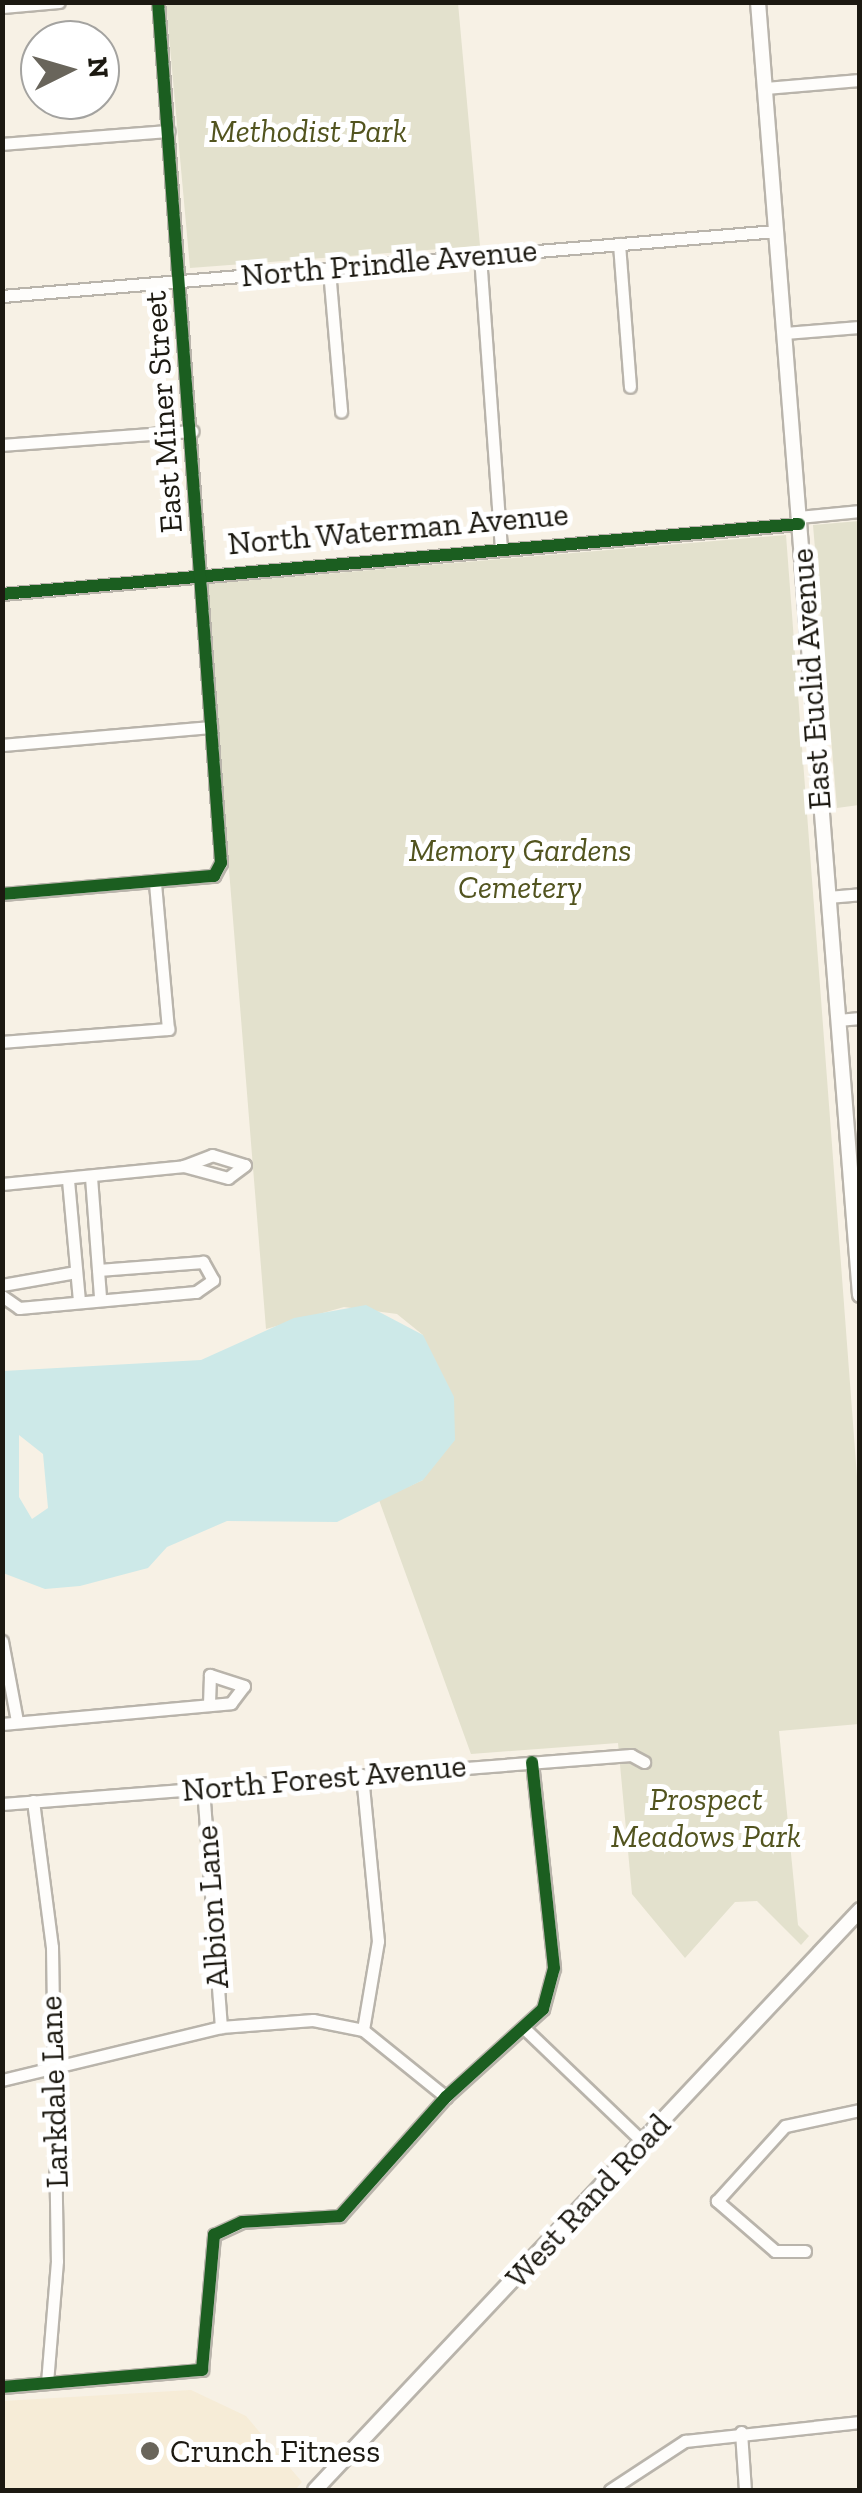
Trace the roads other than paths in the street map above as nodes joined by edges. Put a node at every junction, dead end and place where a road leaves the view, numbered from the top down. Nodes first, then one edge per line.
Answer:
1 (59, 2) edge
2 (158, 2) edge
3 (758, 2) edge
4 (2, 7) edge
5 (860, 80) edge
6 (765, 88) junction
7 (168, 132) junction
8 (2, 144) edge
9 (776, 231) junction
10 (619, 244) junction
11 (480, 256) junction
12 (328, 270) junction
13 (180, 280) junction
14 (2, 296) edge
15 (860, 327) edge
16 (784, 333) junction
17 (630, 387) dead end
18 (341, 411) dead end
19 (192, 431) junction
20 (2, 446) edge
21 (860, 511) edge
22 (799, 520) junction
23 (501, 547) junction
24 (201, 575) junction
25 (2, 594) edge
26 (210, 727) junction
27 (2, 745) edge
28 (155, 882) junction
29 (2, 894) edge
30 (860, 894) edge
31 (828, 897) junction
32 (860, 1018) edge
33 (838, 1020) junction
34 (2, 1042) edge
35 (184, 1166) dead end
36 (91, 1178) junction
37 (68, 1180) junction
38 (2, 1184) edge
39 (98, 1270) junction
40 (76, 1272) junction
41 (2, 1285) edge
42 (2, 1296) edge
43 (860, 1296) edge
44 (100, 1297) junction
45 (79, 1300) junction
46 (2, 1641) edge
47 (209, 1701) dead end
48 (17, 1722) junction
49 (2, 1724) edge
50 (532, 1762) junction
51 (644, 1762) dead end
52 (362, 1775) junction
53 (203, 1788) junction
54 (32, 1801) junction
55 (2, 1804) edge
56 (860, 1910) edge
57 (860, 1925) edge
58 (842, 1930) junction
59 (221, 2026) junction
60 (524, 2028) junction
61 (363, 2030) junction
62 (49, 2071) junction
63 (2, 2080) edge
64 (446, 2097) junction
65 (860, 2110) edge
66 (642, 2142) junction
67 (806, 2251) dead end
68 (47, 2383) junction
69 (2, 2387) edge
70 (860, 2422) edge
71 (740, 2432) junction
72 (318, 2489) edge
73 (610, 2490) edge
74 (745, 2490) edge

1 - 4 street
2 - 7 street, East Miner Street
3 - 6 main road, East Euclid Avenue
5 - 6 street
6 - 9 main road, East Euclid Avenue
7 - 8 street
7 - 13 street, East Miner Street
9 - 10 street, North Prindle Avenue
9 - 16 main road, East Euclid Avenue
10 - 11 street, North Prindle Avenue
10 - 17 street
11 - 12 street, North Prindle Avenue
11 - 23 street
12 - 13 street, North Prindle Avenue
12 - 18 street
13 - 14 street, North Prindle Avenue
13 - 19 street, East Miner Street
15 - 16 street
16 - 22 main road, East Euclid Avenue
19 - 20 street
19 - 24 street, East Miner Street
21 - 22 street, North Waterman Avenue
22 - 23 street, North Waterman Avenue
22 - 31 main road, East Euclid Avenue
23 - 24 street, North Waterman Avenue
24 - 25 street, North Waterman Avenue
24 - 26 street, East Miner Street
26 - 27 street
26 - 28 street, East Miner Street
28 - 29 street
28 - 34 street
30 - 31 street
31 - 33 main road, East Euclid Avenue
32 - 33 street
33 - 43 main road, East Euclid Avenue
35 - 36 street
36 - 37 street
36 - 39 street
37 - 38 street
37 - 40 street
39 - 44 street
39 - 44 street
40 - 41 street
40 - 45 street
42 - 45 street
44 - 45 street
46 - 48 street
47 - 48 street
48 - 49 street
50 - 51 street, North Forest Avenue
50 - 52 street, North Forest Avenue
50 - 60 street
52 - 53 street, North Forest Avenue
52 - 61 street
53 - 54 street, North Forest Avenue
53 - 59 street, Albion Lane
54 - 55 street, North Forest Avenue
54 - 62 street, Larkdale Lane
56 - 58 main road, West Rand Road
57 - 58 main road
58 - 66 main road, West Rand Road
59 - 61 street
59 - 62 street
60 - 64 street
60 - 66 street
61 - 64 street
62 - 63 street
62 - 68 street, Larkdale Lane
64 - 68 street
65 - 67 street
66 - 72 main road, West Rand Road
68 - 69 street
70 - 71 street
71 - 73 street
71 - 74 street

